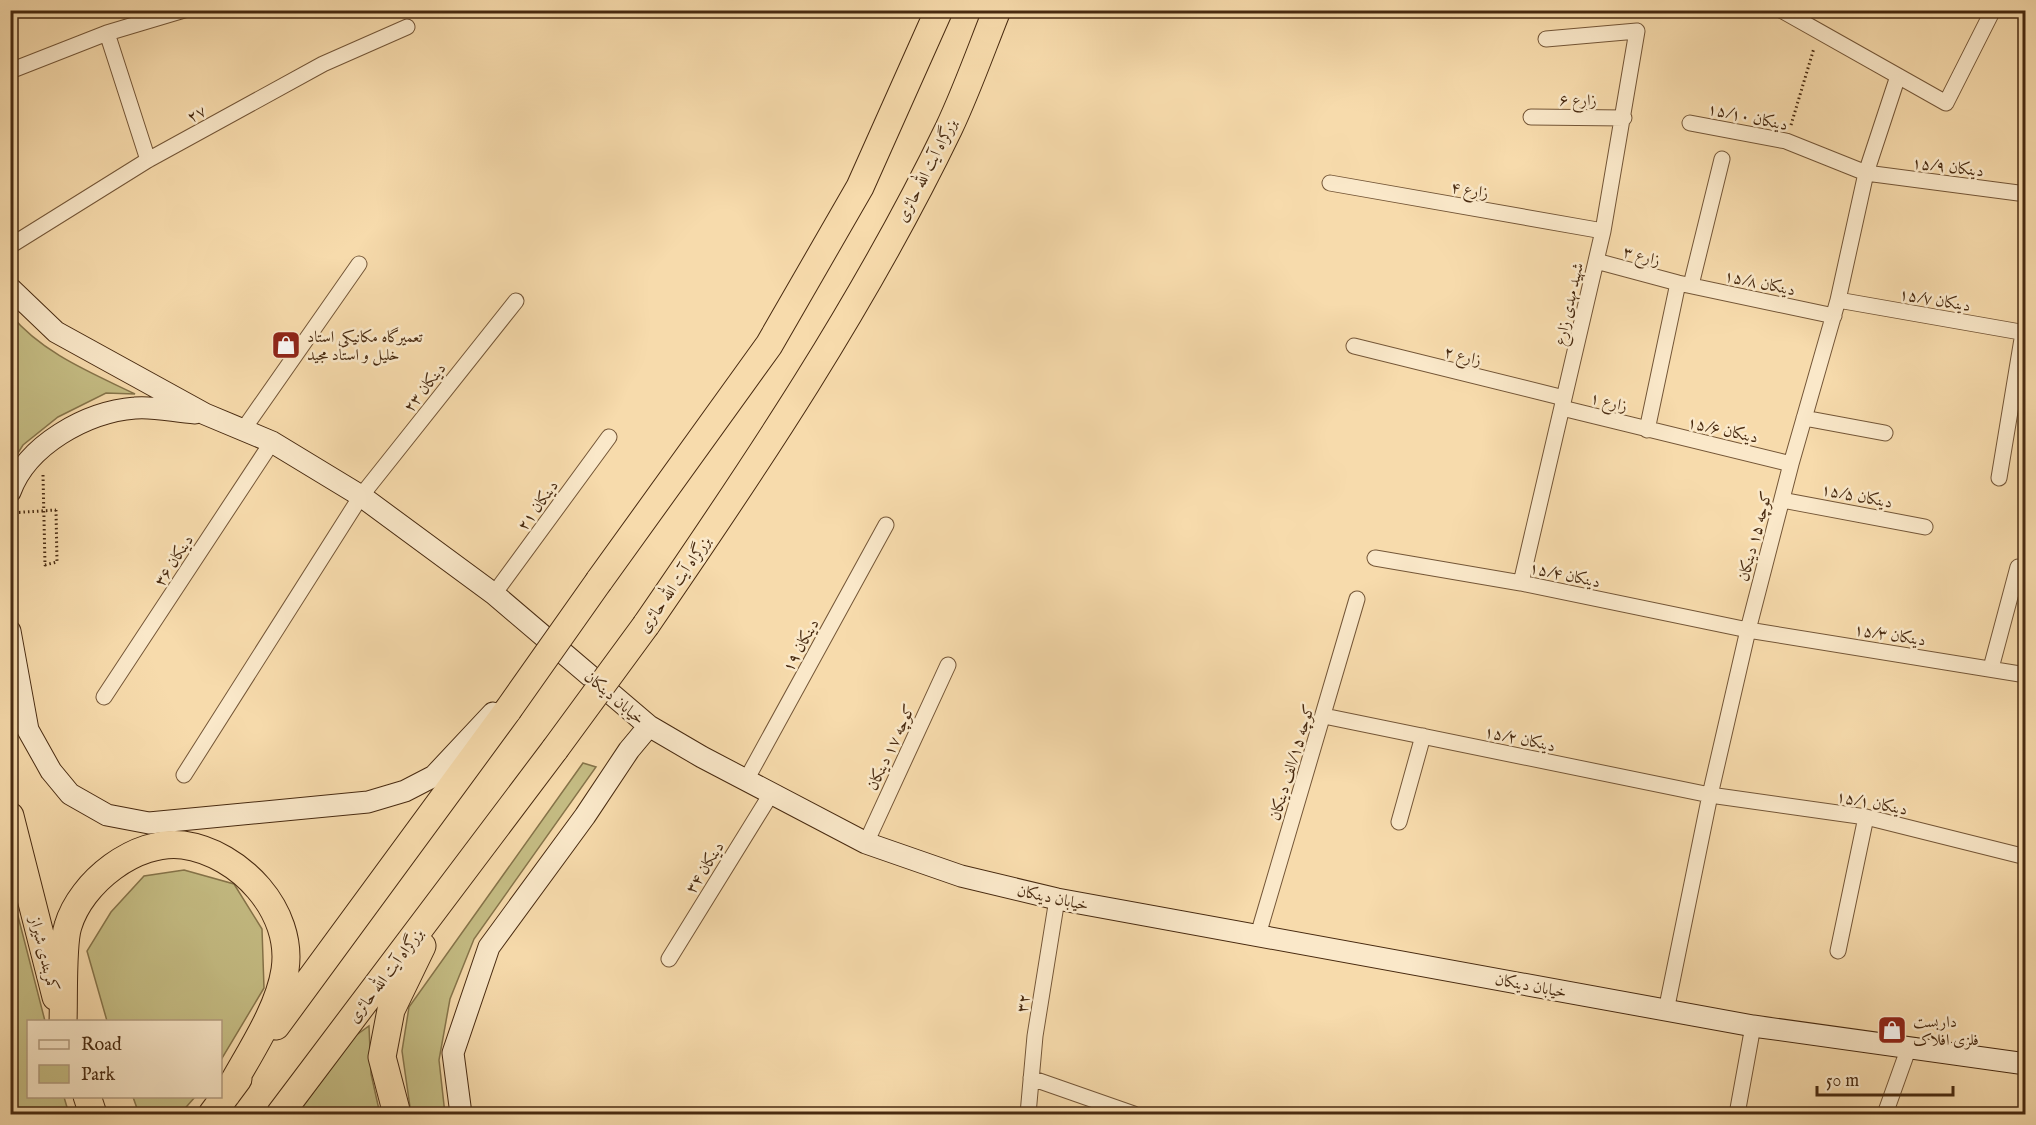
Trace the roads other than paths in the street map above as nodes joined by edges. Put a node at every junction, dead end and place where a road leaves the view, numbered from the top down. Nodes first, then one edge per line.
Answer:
1 (184, 10) edge
2 (939, 10) edge
3 (997, 10) edge
4 (1780, 10) edge
5 (1992, 10) edge
6 (407, 27) dead end
7 (107, 33) junction
8 (1546, 39) dead end
9 (10, 71) edge
10 (1898, 76) junction
11 (1531, 117) dead end
12 (1624, 118) junction
13 (1690, 123) dead end
14 (1722, 159) dead end
15 (148, 160) junction
16 (1866, 173) junction
17 (1330, 183) dead end
18 (2025, 194) edge
19 (1603, 231) junction
20 (10, 246) edge
21 (1596, 261) junction
22 (359, 264) dead end
23 (1685, 284) junction
24 (10, 288) edge
25 (1838, 300) junction
26 (516, 301) dead end
27 (1833, 316) junction
28 (2024, 333) edge
29 (1354, 345) dead end
30 (1563, 403) junction
31 (205, 414) junction
32 (1804, 418) junction
33 (243, 430) junction
34 (1647, 430) junction
35 (1885, 433) dead end
36 (609, 437) dead end
37 (272, 442) junction
38 (1791, 464) junction
39 (1999, 478) dead end
40 (10, 492) edge
41 (361, 496) junction
42 (1782, 500) junction
43 (886, 525) dead end
44 (1925, 527) dead end
45 (1375, 558) dead end
46 (2018, 567) dead end
47 (1521, 583) junction
48 (494, 594) junction
49 (1357, 598) dead end
50 (1748, 630) junction
51 (10, 631) edge
52 (546, 659) junction
53 (948, 665) dead end
54 (1991, 668) junction
55 (2025, 675) edge
56 (104, 697) dead end
57 (1324, 716) junction
58 (649, 726) junction
59 (1423, 736) junction
60 (184, 775) dead end
61 (746, 782) junction
62 (771, 794) junction
63 (1710, 795) junction
64 (10, 816) edge
65 (1866, 817) junction
66 (1398, 822) dead end
67 (866, 843) junction
68 (2025, 857) edge
69 (449, 891) junction
70 (1057, 899) junction
71 (1258, 935) junction
72 (1838, 951) dead end
73 (669, 959) dead end
74 (1666, 1011) junction
75 (62, 1020) edge
76 (63, 1020) edge
77 (1753, 1026) junction
78 (1909, 1047) junction
79 (2025, 1064) edge
80 (1031, 1078) junction
81 (88, 1098) edge
82 (219, 1104) edge
83 (93, 1114) edge
84 (280, 1114) edge
85 (397, 1114) edge
86 (460, 1114) edge
87 (1028, 1114) edge
88 (1134, 1114) edge
89 (1737, 1114) edge
90 (1885, 1114) edge

1 - 7 street
2 - 52 highway, bridge
3 - 69 highway, بزرگراه آیت الله حائری, bridge
4 - 10 street
5 - 10 street
6 - 15 street, ۲۷
7 - 9 street
7 - 15 street
8 - 12 street, شهید مهدی زارع
10 - 16 street, کوچه ۱۵ دینکان
11 - 12 street, ۶ زارع
12 - 19 street, شهید مهدی زارع
13 - 16 street, ۱۵/۱۰ دینکان
14 - 23 street
15 - 20 street, ۲۷
16 - 18 street, ۱۵/۹ دینکان
16 - 25 street, کوچه ۱۵ دینکان
17 - 19 street, ۴ زارع
19 - 21 street, شهید مهدی زارع
21 - 23 street, ۳ زارع
21 - 30 street, شهید مهدی زارع
22 - 33 street
23 - 27 street, ۱۵/۸ دینکان
23 - 34 street
24 - 31 main road
25 - 27 street, کوچه ۱۵ دینکان
25 - 28 street, ۱۵/۷ دینکان
26 - 41 street, ۲۳ دینکان
27 - 32 street, کوچه ۱۵ دینکان
28 - 39 street
29 - 30 street, ۲ زارع
30 - 34 street, ۱ زارع
30 - 47 street, شهید مهدی زارع
31 - 33 main road, خیابان دینکان
31 - 40 main road
32 - 35 street
32 - 38 street, کوچه ۱۵ دینکان
33 - 37 main road, خیابان دینکان
34 - 38 street, ۱۵/۶ دینکان
36 - 48 street, ۲۱ دینکان
37 - 41 main road, خیابان دینکان
37 - 56 street, ۳۶ دینکان
38 - 42 street, کوچه ۱۵ دینکان
41 - 48 main road, خیابان دینکان
41 - 60 street, ۲۳ دینکان
42 - 44 street, ۱۵/۵ دینکان
42 - 50 street, کوچه ۱۵ دینکان
43 - 61 street, ۱۹ دینکان
45 - 47 street, ۱۵/۴ دینکان
46 - 54 street
47 - 50 street, ۱۵/۴ دینکان
48 - 58 main road, خیابان دینکان
49 - 57 street, کوچه ۱۵/الف دینکان
50 - 54 street, ۱۵/۳ دینکان
50 - 63 street, کوچه ۱۵ دینکان
51 - 52 main road
52 - 82 highway, bridge
53 - 67 street, کوچه ۱۷ دینکان
54 - 55 street, ۱۵/۳ دینکان
57 - 59 street, ۱۵/۲ دینکان
57 - 71 street, کوچه ۱۵/الف دینکان
58 - 61 main road, خیابان دینکان
58 - 86 main road
59 - 63 street, ۱۵/۲ دینکان
59 - 66 street
61 - 62 main road, خیابان دینکان
62 - 67 main road, خیابان دینکان
62 - 73 street, ۳۴ دینکان
63 - 65 street, ۱۵/۱ دینکان
63 - 74 street, کوچه ۱۵ دینکان
64 - 75 highway, کمربندی شیراز
65 - 68 street, ۱۵/۱ دینکان
65 - 72 street
67 - 70 main road, خیابان دینکان
69 - 84 highway, بزرگراه آیت الله حائری
69 - 85 highway
70 - 71 main road, خیابان دینکان
70 - 80 street, ۳۲
71 - 74 main road, خیابان دینکان
74 - 77 main road, خیابان دینکان
76 - 82 highway
77 - 78 main road, خیابان دینکان
77 - 89 street
78 - 79 main road, خیابان دینکان
78 - 90 street
80 - 87 street, ۳۲
80 - 88 street
81 - 83 highway

